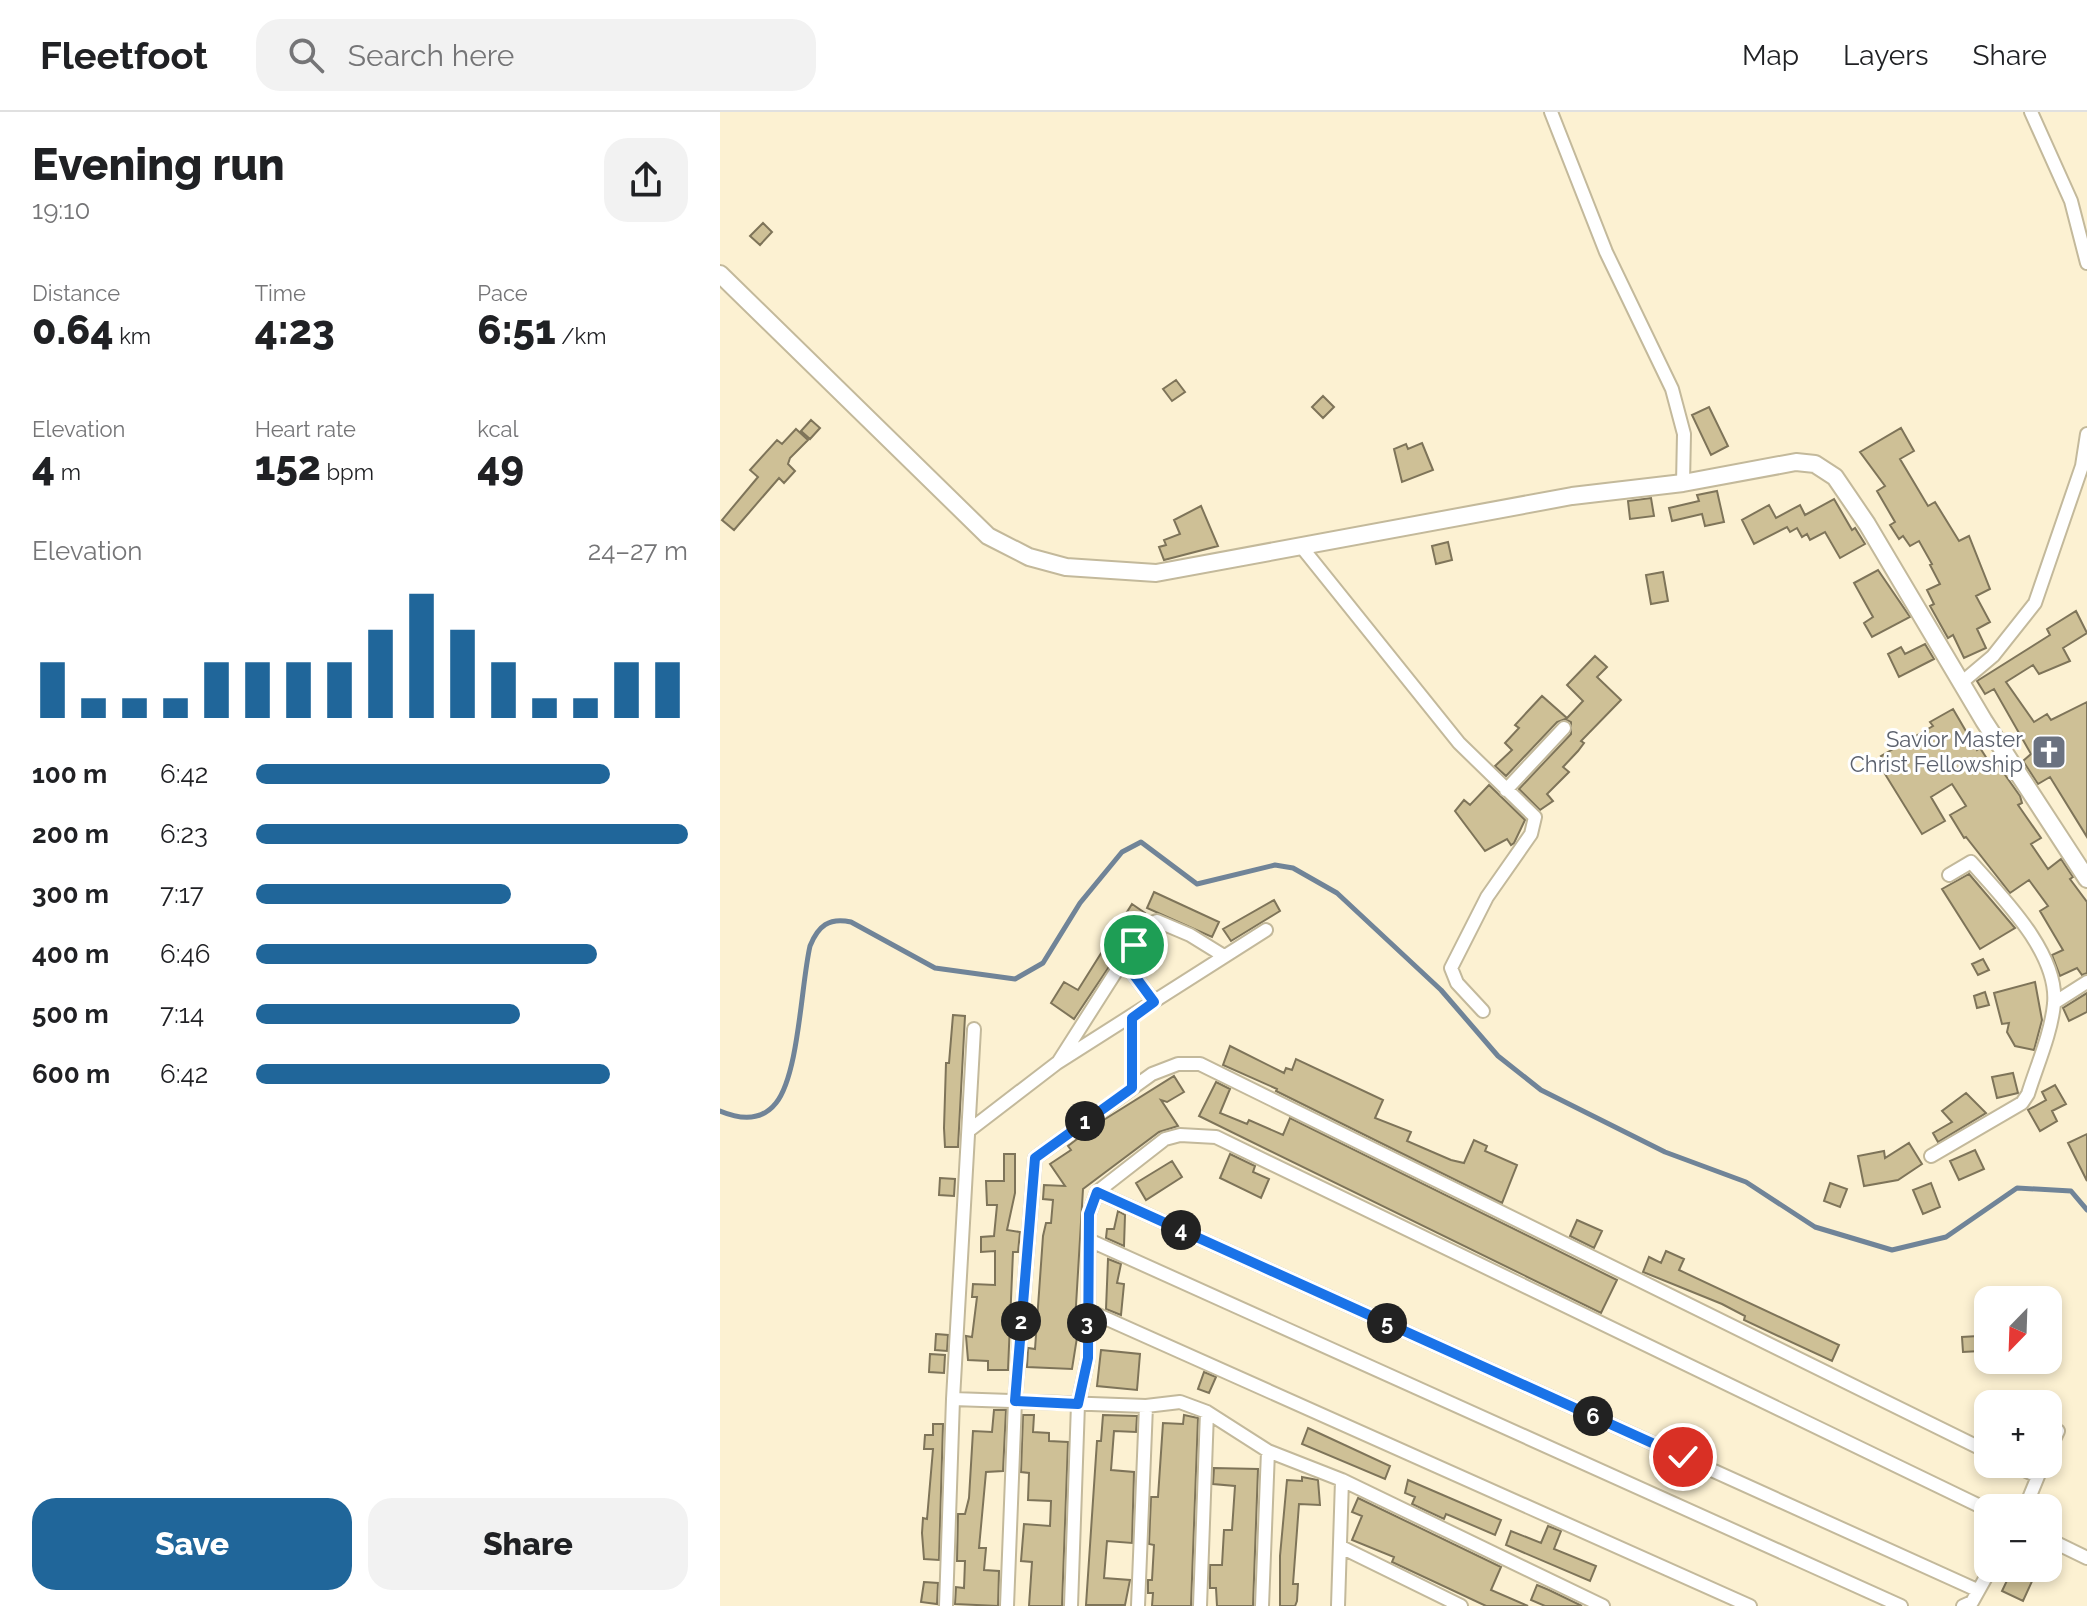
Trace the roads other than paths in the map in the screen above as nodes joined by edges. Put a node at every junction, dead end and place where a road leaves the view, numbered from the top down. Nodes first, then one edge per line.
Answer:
1 (1551, 112) edge
2 (2031, 112) edge
3 (2087, 263) edge
4 (720, 274) edge
5 (2087, 434) edge
6 (1683, 483) junction
7 (1300, 545) junction
8 (1961, 683) junction
9 (1564, 728) dead end
10 (1506, 790) junction
11 (1949, 875) dead end
12 (2087, 879) edge
13 (1266, 930) dead end
14 (1224, 956) junction
15 (1123, 960) junction
16 (2087, 982) edge
17 (1154, 1002) junction
18 (2054, 1003) junction
19 (1483, 1011) dead end
20 (1132, 1018) junction
21 (974, 1029) dead end
22 (1057, 1063) junction
23 (1132, 1088) junction
24 (971, 1129) junction
25 (1931, 1156) dead end
26 (1097, 1192) junction
27 (1091, 1241) junction
28 (1087, 1310) junction
29 (953, 1399) junction
30 (1015, 1401) junction
31 (1078, 1404) junction
32 (1146, 1406) junction
33 (1207, 1412) junction
34 (1974, 1445) edge
35 (1268, 1451) junction
36 (1342, 1480) junction
37 (1974, 1503) edge
38 (2062, 1546) edge
39 (1341, 1547) junction
40 (2087, 1558) edge
41 (1982, 1582) edge
42 (1977, 1590) junction
43 (946, 1606) edge
44 (1007, 1606) edge
45 (1071, 1606) edge
46 (1138, 1606) edge
47 (1200, 1606) edge
48 (1262, 1606) edge
49 (1338, 1606) edge
50 (1461, 1606) edge
51 (1603, 1606) edge
52 (1750, 1606) edge
53 (1901, 1606) edge
54 (1963, 1606) edge

1 - 6 street
2 - 3 street
4 - 7 street
5 - 8 street
6 - 7 street
6 - 8 street
7 - 10 street
8 - 12 street
9 - 10 street
10 - 19 street
11 - 18 street
13 - 14 street
14 - 15 street
14 - 17 street
15 - 17 street
15 - 22 street
16 - 18 street
17 - 20 street
18 - 25 street
20 - 22 street
20 - 23 street
21 - 24 street
22 - 24 street
23 - 30 street
23 - 34 street
24 - 29 street
26 - 27 street
26 - 37 street
26 - 42 street
27 - 28 street
27 - 53 street
28 - 31 street
28 - 52 street
29 - 30 street
29 - 43 street
30 - 31 street
30 - 44 street
31 - 32 street
31 - 45 street
32 - 33 street
32 - 46 street
33 - 35 street
33 - 47 street
35 - 36 street
35 - 48 street
36 - 39 street
36 - 51 street
38 - 40 street
39 - 49 street
39 - 50 street
41 - 42 street
42 - 54 street

